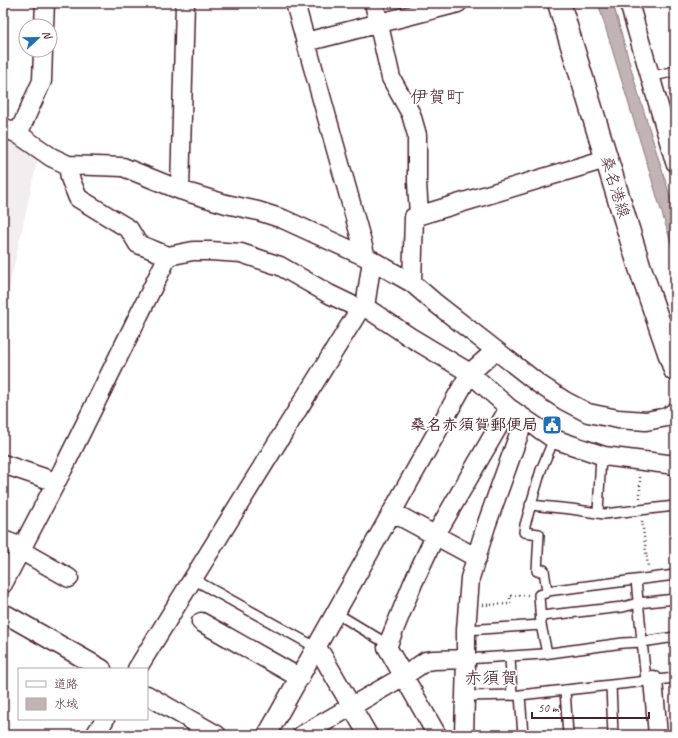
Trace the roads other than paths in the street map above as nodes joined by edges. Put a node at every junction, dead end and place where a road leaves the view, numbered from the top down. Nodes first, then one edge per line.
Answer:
1 (45, 3) edge
2 (185, 3) edge
3 (295, 3) edge
4 (374, 3) edge
5 (458, 3) edge
6 (559, 3) edge
7 (629, 3) edge
8 (44, 18) edge
9 (379, 23) junction
10 (306, 42) junction
11 (43, 58) edge
12 (675, 70) edge
13 (650, 77) junction
14 (10, 130) edge
15 (606, 159) junction
16 (675, 162) edge
17 (68, 165) junction
18 (180, 190) junction
19 (419, 215) junction
20 (168, 256) junction
21 (369, 258) junction
22 (412, 283) junction
23 (363, 308) junction
24 (495, 350) junction
25 (675, 370) edge
26 (470, 373) junction
27 (509, 408) junction
28 (675, 412) edge
29 (524, 420) junction
30 (554, 439) junction
31 (601, 455) junction
32 (3, 464) edge
33 (675, 465) edge
34 (56, 482) junction
35 (530, 505) junction
36 (675, 506) edge
37 (392, 512) junction
38 (598, 513) junction
39 (435, 536) junction
40 (3, 540) edge
41 (21, 549) junction
42 (477, 558) junction
43 (675, 575) edge
44 (69, 578) dead end
45 (193, 579) junction
46 (636, 580) junction
47 (3, 584) edge
48 (543, 593) junction
49 (675, 599) edge
50 (638, 603) junction
51 (336, 613) junction
52 (3, 615) edge
53 (541, 620) junction
54 (201, 622) dead end
55 (466, 630) junction
56 (675, 637) edge
57 (642, 642) junction
58 (387, 647) junction
59 (317, 648) junction
60 (546, 653) junction
61 (510, 657) junction
62 (466, 659) junction
63 (100, 668) edge
64 (138, 668) edge
65 (404, 676) junction
66 (300, 678) junction
67 (675, 678) edge
68 (649, 680) junction
69 (611, 685) junction
70 (565, 690) junction
71 (148, 695) edge
72 (516, 695) junction
73 (465, 696) junction
74 (352, 707) junction
75 (104, 720) edge
76 (95, 735) edge
77 (217, 735) edge
78 (267, 735) edge
79 (302, 735) edge
80 (368, 735) edge
81 (437, 735) edge
82 (464, 735) edge
83 (523, 735) edge
84 (568, 735) edge
85 (613, 735) edge
86 (658, 735) edge

1 - 8 street
2 - 18 street
3 - 10 street
4 - 9 street
5 - 9 street
6 - 15 main road, 桑名港線
7 - 13 street
9 - 10 street
9 - 19 street
10 - 21 street
11 - 14 street
12 - 13 lane
13 - 16 street
14 - 17 street
15 - 19 street
15 - 25 main road, 桑名港線
17 - 18 street
17 - 20 street
18 - 21 street
19 - 22 street
20 - 23 street
20 - 34 street
21 - 22 street
21 - 23 street
22 - 24 street
23 - 26 street
23 - 45 street
24 - 26 street
24 - 28 street
26 - 27 street
26 - 37 street
27 - 29 street
27 - 39 street
29 - 30 street
29 - 42 street
30 - 31 street
30 - 35 lane
31 - 33 street
31 - 38 lane
32 - 34 street
34 - 41 street
35 - 38 lane
35 - 48 lane
36 - 38 lane
37 - 39 street
37 - 51 street
39 - 42 street
39 - 58 street
40 - 41 street
41 - 44 street
41 - 47 street
42 - 55 street
43 - 46 lane
45 - 59 lane
45 - 64 street
46 - 48 lane
46 - 50 lane
48 - 53 lane
49 - 50 lane
50 - 53 lane
50 - 57 lane
51 - 58 lane
51 - 59 street
52 - 63 street
53 - 55 lane
53 - 60 lane
54 - 66 street
55 - 62 street
56 - 57 lane
57 - 60 lane
57 - 68 lane
58 - 65 street
59 - 66 street
59 - 74 street
60 - 61 lane
61 - 62 lane
61 - 72 lane
62 - 65 street
62 - 73 street
65 - 74 street
65 - 81 street
66 - 78 street
67 - 68 lane
68 - 69 lane
68 - 86 street
69 - 70 lane
69 - 85 lane
70 - 72 lane
70 - 84 lane
71 - 77 street
72 - 73 lane
72 - 83 lane
73 - 82 street
74 - 79 street
74 - 80 street
75 - 76 street

